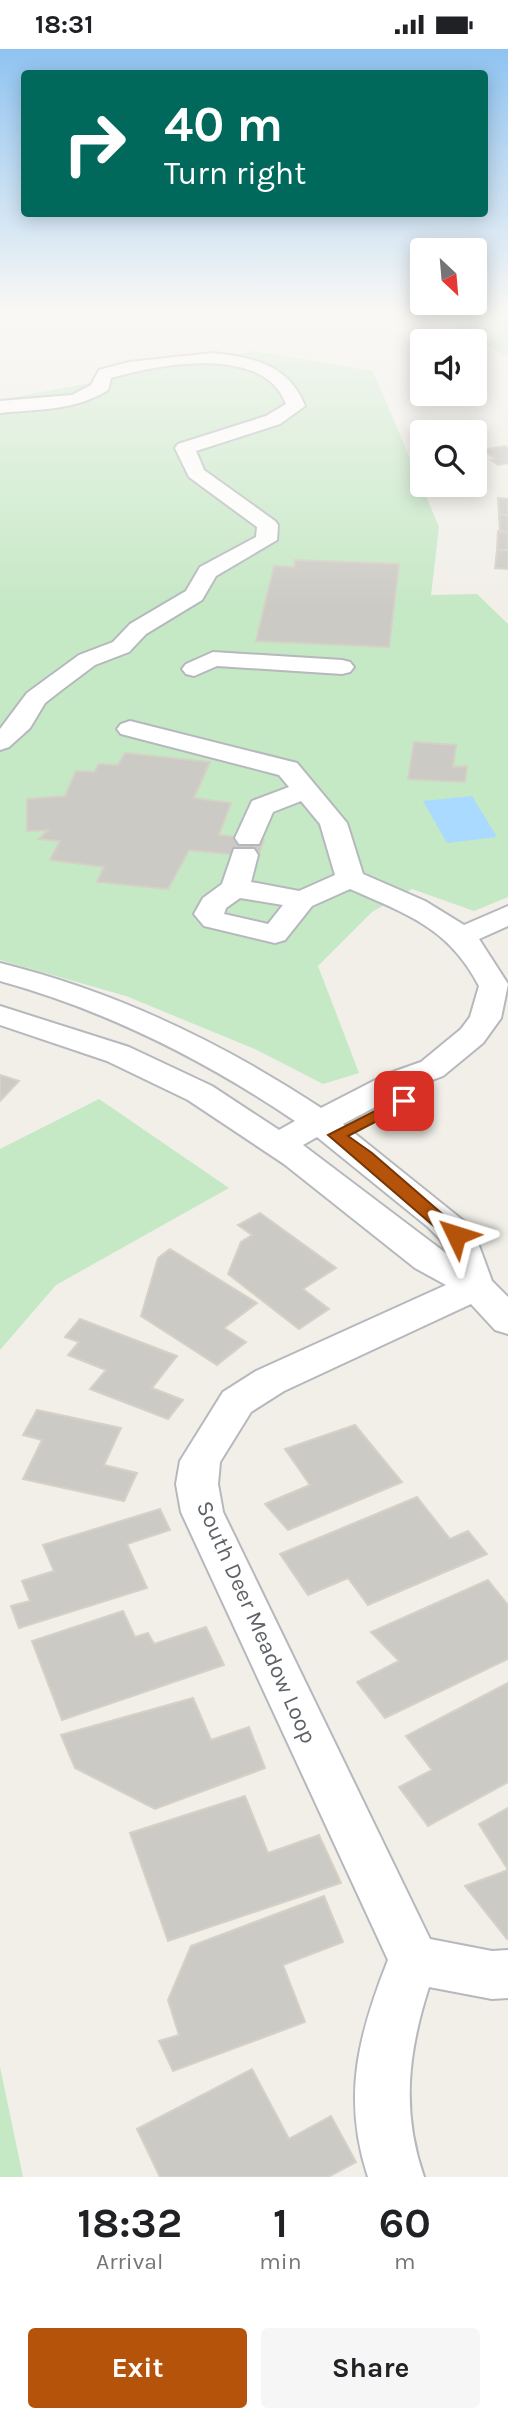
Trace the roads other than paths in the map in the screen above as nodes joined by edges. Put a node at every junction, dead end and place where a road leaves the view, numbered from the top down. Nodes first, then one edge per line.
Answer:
1 (292, 408) edge
2 (342, 667) dead end
3 (194, 669) dead end
4 (130, 729) dead end
5 (0, 742) edge
6 (306, 790) junction
7 (360, 884) junction
8 (235, 888) junction
9 (302, 900) junction
10 (508, 915) edge
11 (463, 936) junction
12 (0, 972) edge
13 (0, 1015) edge
14 (327, 1129) junction
15 (287, 1150) junction
16 (476, 1286) junction
17 (508, 1321) edge
18 (414, 1960) junction
19 (508, 1974) edge
20 (396, 2177) edge

1 - 5 street
2 - 3 street
4 - 6 street
6 - 7 street
6 - 8 street
7 - 9 street
7 - 11 street
8 - 9 street
8 - 9 street
10 - 11 street
11 - 14 street
12 - 14 street
13 - 15 street
14 - 15 street
14 - 16 street
15 - 16 street
16 - 17 street
16 - 18 street, South Deer Meadow Loop
18 - 19 street
18 - 20 street

